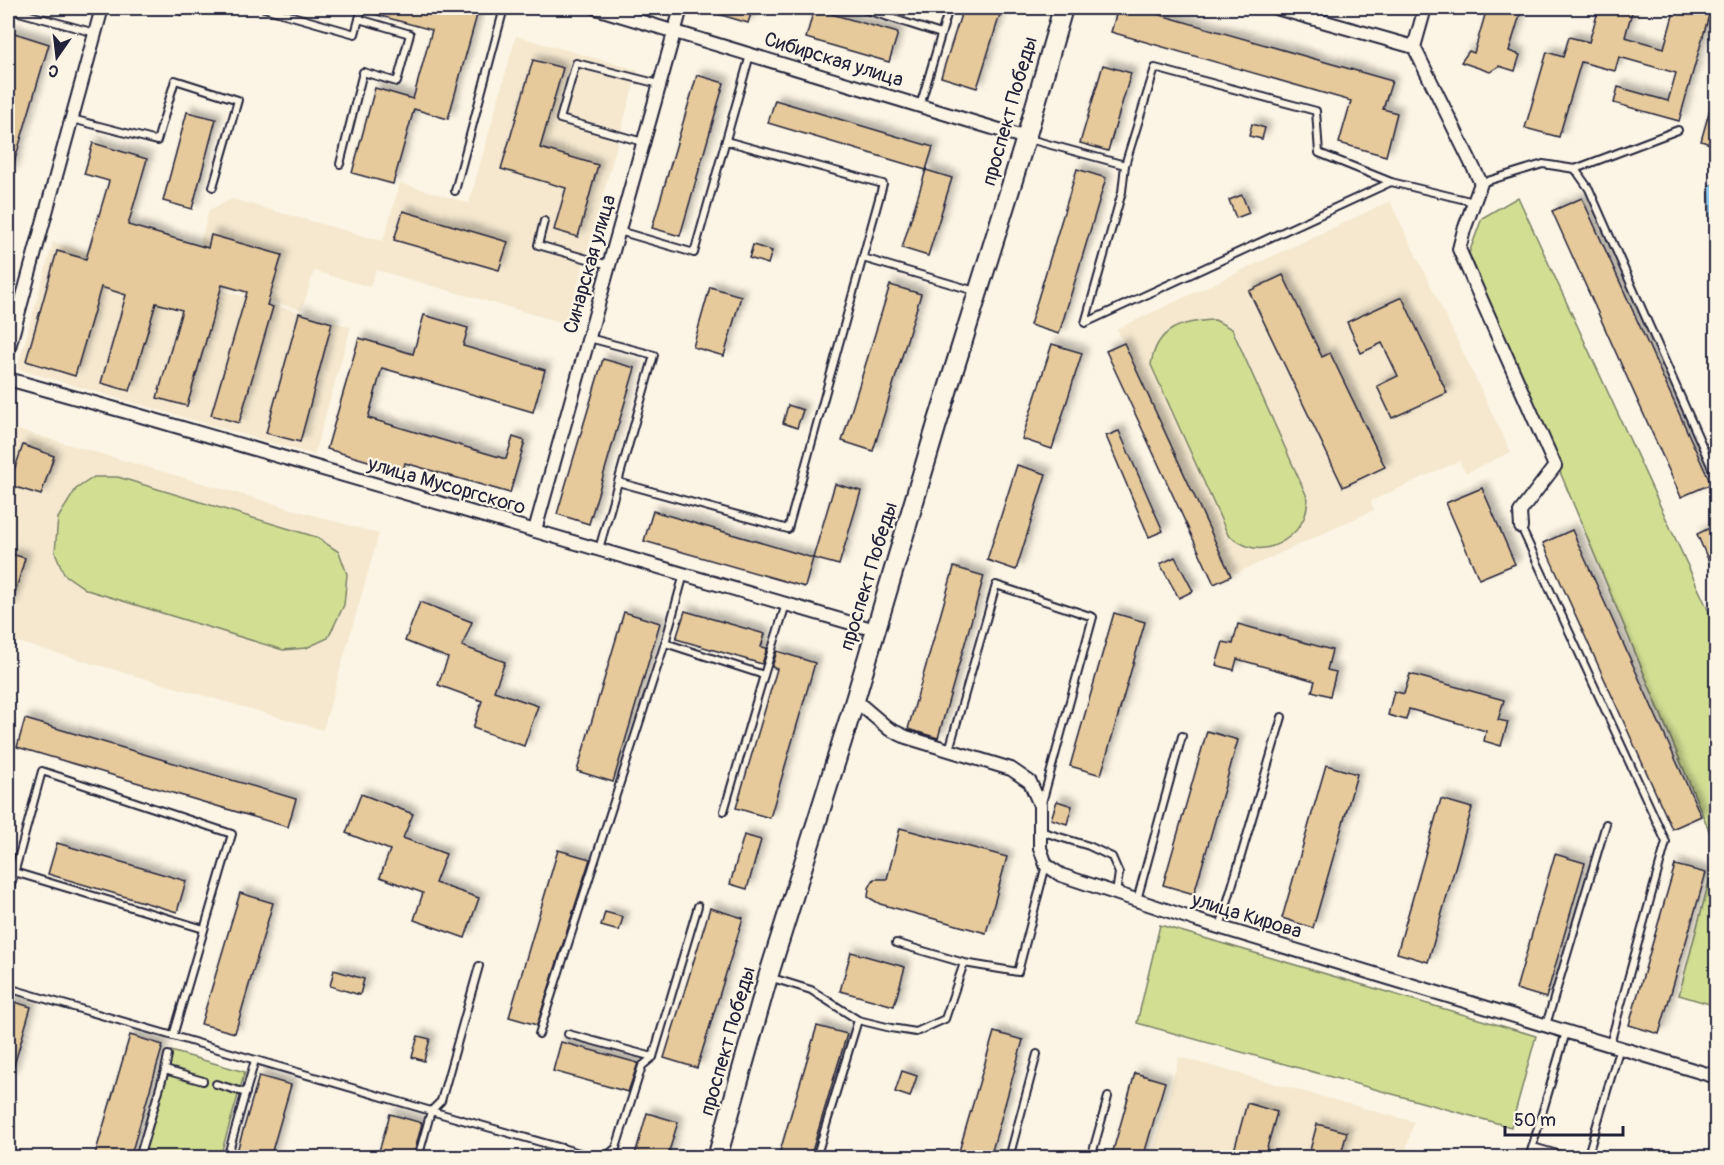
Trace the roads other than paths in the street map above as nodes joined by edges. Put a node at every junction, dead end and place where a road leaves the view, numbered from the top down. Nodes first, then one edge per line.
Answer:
1 (102, 8) edge
2 (264, 8) edge
3 (362, 8) edge
4 (504, 8) edge
5 (596, 8) edge
6 (681, 8) edge
7 (860, 8) edge
8 (949, 8) edge
9 (1063, 8) edge
10 (1276, 8) edge
11 (1425, 8) edge
12 (8, 9) edge
13 (359, 19) junction
14 (674, 30) junction
15 (95, 33) junction
16 (941, 34) junction
17 (1414, 47) junction
18 (750, 54) junction
19 (659, 84) junction
20 (920, 106) junction
21 (72, 118) junction
22 (1678, 130) dead end
23 (1026, 138) junction
24 (726, 141) junction
25 (643, 142) junction
26 (340, 164) dead end
27 (1125, 165) junction
28 (1575, 169) junction
29 (1391, 182) junction
30 (1481, 183) junction
31 (213, 188) dead end
32 (454, 191) dead end
33 (1474, 202) junction
34 (544, 221) dead end
35 (618, 231) junction
36 (863, 258) junction
37 (609, 266) junction
38 (978, 292) junction
39 (589, 337) junction
40 (8, 351) edge
41 (8, 379) edge
42 (1716, 477) edge
43 (618, 482) junction
44 (1521, 527) joint
45 (535, 530) junction
46 (599, 549) junction
47 (684, 573) junction
48 (786, 603) junction
49 (875, 630) junction
50 (665, 643) junction
51 (764, 675) junction
52 (855, 700) junction
53 (1282, 717) dead end
54 (1182, 736) dead end
55 (949, 750) junction
56 (1040, 809) junction
57 (724, 811) dead end
58 (1606, 824) dead end
59 (1040, 831) junction
60 (1046, 865) junction
61 (14, 872) junction
62 (1116, 894) junction
63 (8, 896) edge
64 (1137, 901) junction
65 (699, 906) dead end
66 (1220, 927) junction
67 (204, 929) junction
68 (896, 943) dead end
69 (964, 963) junction
70 (479, 966) dead end
71 (768, 977) junction
72 (8, 988) edge
73 (858, 1020) junction
74 (1546, 1025) junction
75 (1566, 1031) junction
76 (540, 1034) dead end
77 (568, 1034) dead end
78 (173, 1036) junction
79 (1615, 1046) junction
80 (1037, 1054) dead end
81 (168, 1055) dead end
82 (653, 1057) junction
83 (255, 1060) junction
84 (165, 1070) junction
85 (1710, 1075) dead end
86 (203, 1081) dead end
87 (216, 1084) dead end
88 (246, 1093) junction
89 (1107, 1096) dead end
90 (431, 1112) junction
91 (1533, 1147) junction
92 (563, 1148) junction
93 (139, 1158) edge
94 (227, 1158) edge
95 (418, 1158) edge
96 (560, 1158) edge
97 (597, 1158) edge
98 (604, 1158) edge
99 (717, 1158) edge
100 (816, 1158) edge
101 (1009, 1158) edge
102 (1091, 1158) edge
103 (1529, 1158) edge
104 (1571, 1158) edge
105 (1587, 1158) edge

1 - 15 street
2 - 13 lane
3 - 13 lane
4 - 32 lane
5 - 14 street, Сибирская улица
6 - 14 street, Синарская улица
7 - 16 lane
8 - 16 lane
9 - 23 main road, проспект Победы
10 - 17 street
11 - 17 street
12 - 15 lane
13 - 26 lane
14 - 18 street, Сибирская улица
14 - 19 street, Синарская улица
15 - 21 street
16 - 20 lane
17 - 30 street
18 - 20 street, Сибирская улица
18 - 24 lane
19 - 25 street, Синарская улица
19 - 25 lane
20 - 23 street, Сибирская улица
21 - 31 lane
21 - 40 street
22 - 28 lane
23 - 27 lane
23 - 38 main road, проспект Победы
24 - 35 lane
24 - 36 lane
25 - 35 street, Синарская улица
27 - 29 lane
27 - 29 lane
28 - 30 lane
28 - 42 lane
29 - 33 lane
30 - 33 street
33 - 44 street
34 - 37 lane
35 - 37 street, Синарская улица
36 - 38 lane
36 - 43 lane
37 - 39 street, Синарская улица
38 - 49 main road, проспект Победы
39 - 43 lane
39 - 45 street, Синарская улица
41 - 45 street, улица Мусоргского
43 - 46 lane
44 - 79 lane
45 - 46 street, улица Мусоргского
46 - 47 street, улица Мусоргского
47 - 48 street, улица Мусоргского
47 - 50 lane
48 - 49 street, улица Мусоргского
48 - 51 lane
49 - 52 main road, проспект Победы
50 - 51 lane
50 - 76 lane
51 - 57 lane
52 - 55 street
52 - 71 main road, проспект Победы
53 - 66 lane
54 - 64 lane
55 - 56 street
55 - 56 lane
56 - 59 street
58 - 74 lane
59 - 60 street
59 - 62 lane
60 - 62 street, улица Кирова
60 - 69 lane
61 - 63 lane
61 - 67 lane
61 - 67 lane
62 - 64 street, улица Кирова
64 - 66 street, улица Кирова
65 - 82 lane
66 - 74 street, улица Кирова
67 - 78 lane
68 - 69 lane
69 - 73 lane
70 - 90 lane
71 - 73 lane
71 - 99 main road, проспект Победы
72 - 78 lane
73 - 100 lane
74 - 75 street, улица Кирова
75 - 79 street, улица Кирова
75 - 91 lane
77 - 82 lane
78 - 83 lane
79 - 85 street, улица Кирова
79 - 105 lane
80 - 101 lane
81 - 84 lane
82 - 98 lane
83 - 88 lane
83 - 90 lane
84 - 86 lane
84 - 93 lane
87 - 88 lane
88 - 94 lane
89 - 102 lane
90 - 92 lane
90 - 95 lane
91 - 103 lane
91 - 104 lane
92 - 96 lane
92 - 97 lane

